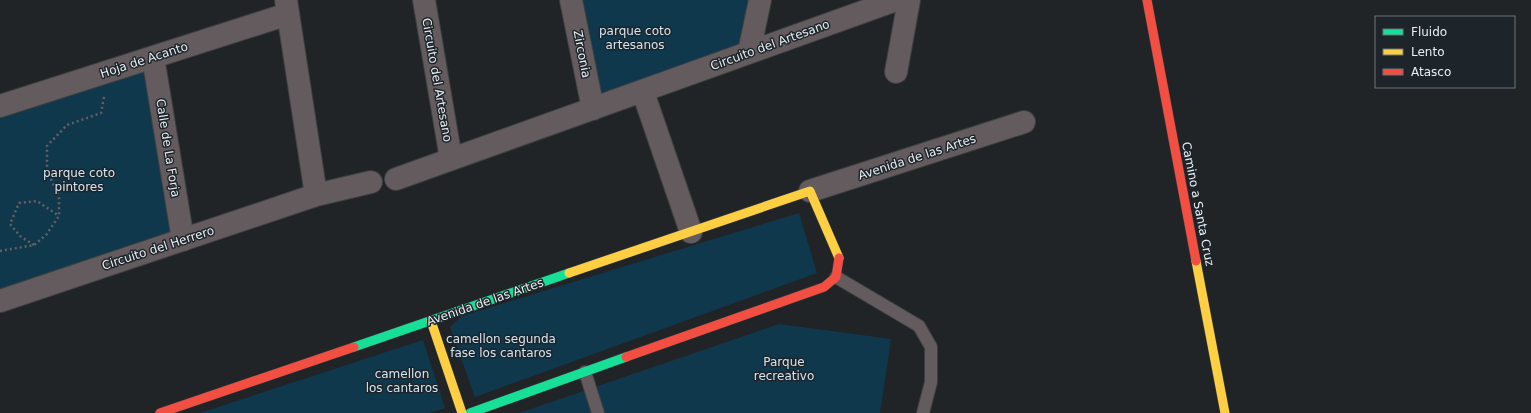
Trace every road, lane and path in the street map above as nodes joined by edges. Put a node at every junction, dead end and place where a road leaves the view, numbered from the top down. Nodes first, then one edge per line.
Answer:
1 (424, 0) edge
2 (571, 0) edge
3 (760, 0) edge
4 (896, 0) edge
5 (909, 0) edge
6 (1147, 0) edge
7 (287, 7) edge
8 (749, 52) junction
9 (153, 57) junction
10 (105, 72) junction
11 (896, 72) dead end
12 (643, 92) junction
13 (0, 106) edge
14 (593, 109) junction
15 (1024, 122) dead end
16 (451, 159) junction
17 (396, 179) dead end
18 (371, 182) dead end
19 (810, 191) junction
20 (316, 195) junction
21 (59, 216) junction
22 (691, 232) junction
23 (183, 240) junction
24 (34, 245) junction
25 (0, 251) edge
26 (836, 277) junction
27 (0, 301) edge
28 (431, 321) junction
29 (585, 372) junction
30 (160, 413) edge
31 (462, 413) edge
32 (470, 413) edge
33 (598, 413) edge
34 (923, 413) edge
35 (1225, 413) edge

1 - 16 street, Circuito del Artesano
2 - 14 street, Zirconia
3 - 8 street
4 - 8 street, Circuito del Artesano
5 - 11 street
6 - 35 street, Camino a Santa Cruz
7 - 9 street, Hoja de Acanto
7 - 20 street
8 - 12 street, Circuito del Artesano
9 - 10 street, Hoja de Acanto
9 - 23 street, Calle de La Forja
10 - 13 street, Hoja de Acanto
10 - 21 path
12 - 14 street, Circuito del Artesano
12 - 22 street
14 - 16 street, Circuito del Artesano
15 - 19 street, Avenida de las Artes
16 - 17 street, Circuito del Artesano
18 - 20 street, Circuito del Herrero
19 - 22 street, Avenida de las Artes
19 - 26 street
20 - 23 street, Circuito del Herrero
21 - 24 path
21 - 24 path
22 - 28 street, Avenida de las Artes
23 - 27 street, Circuito del Herrero
24 - 25 path
26 - 29 street
26 - 34 lane
28 - 30 street, Avenida de las Artes
28 - 31 street
29 - 32 street
29 - 33 lane

